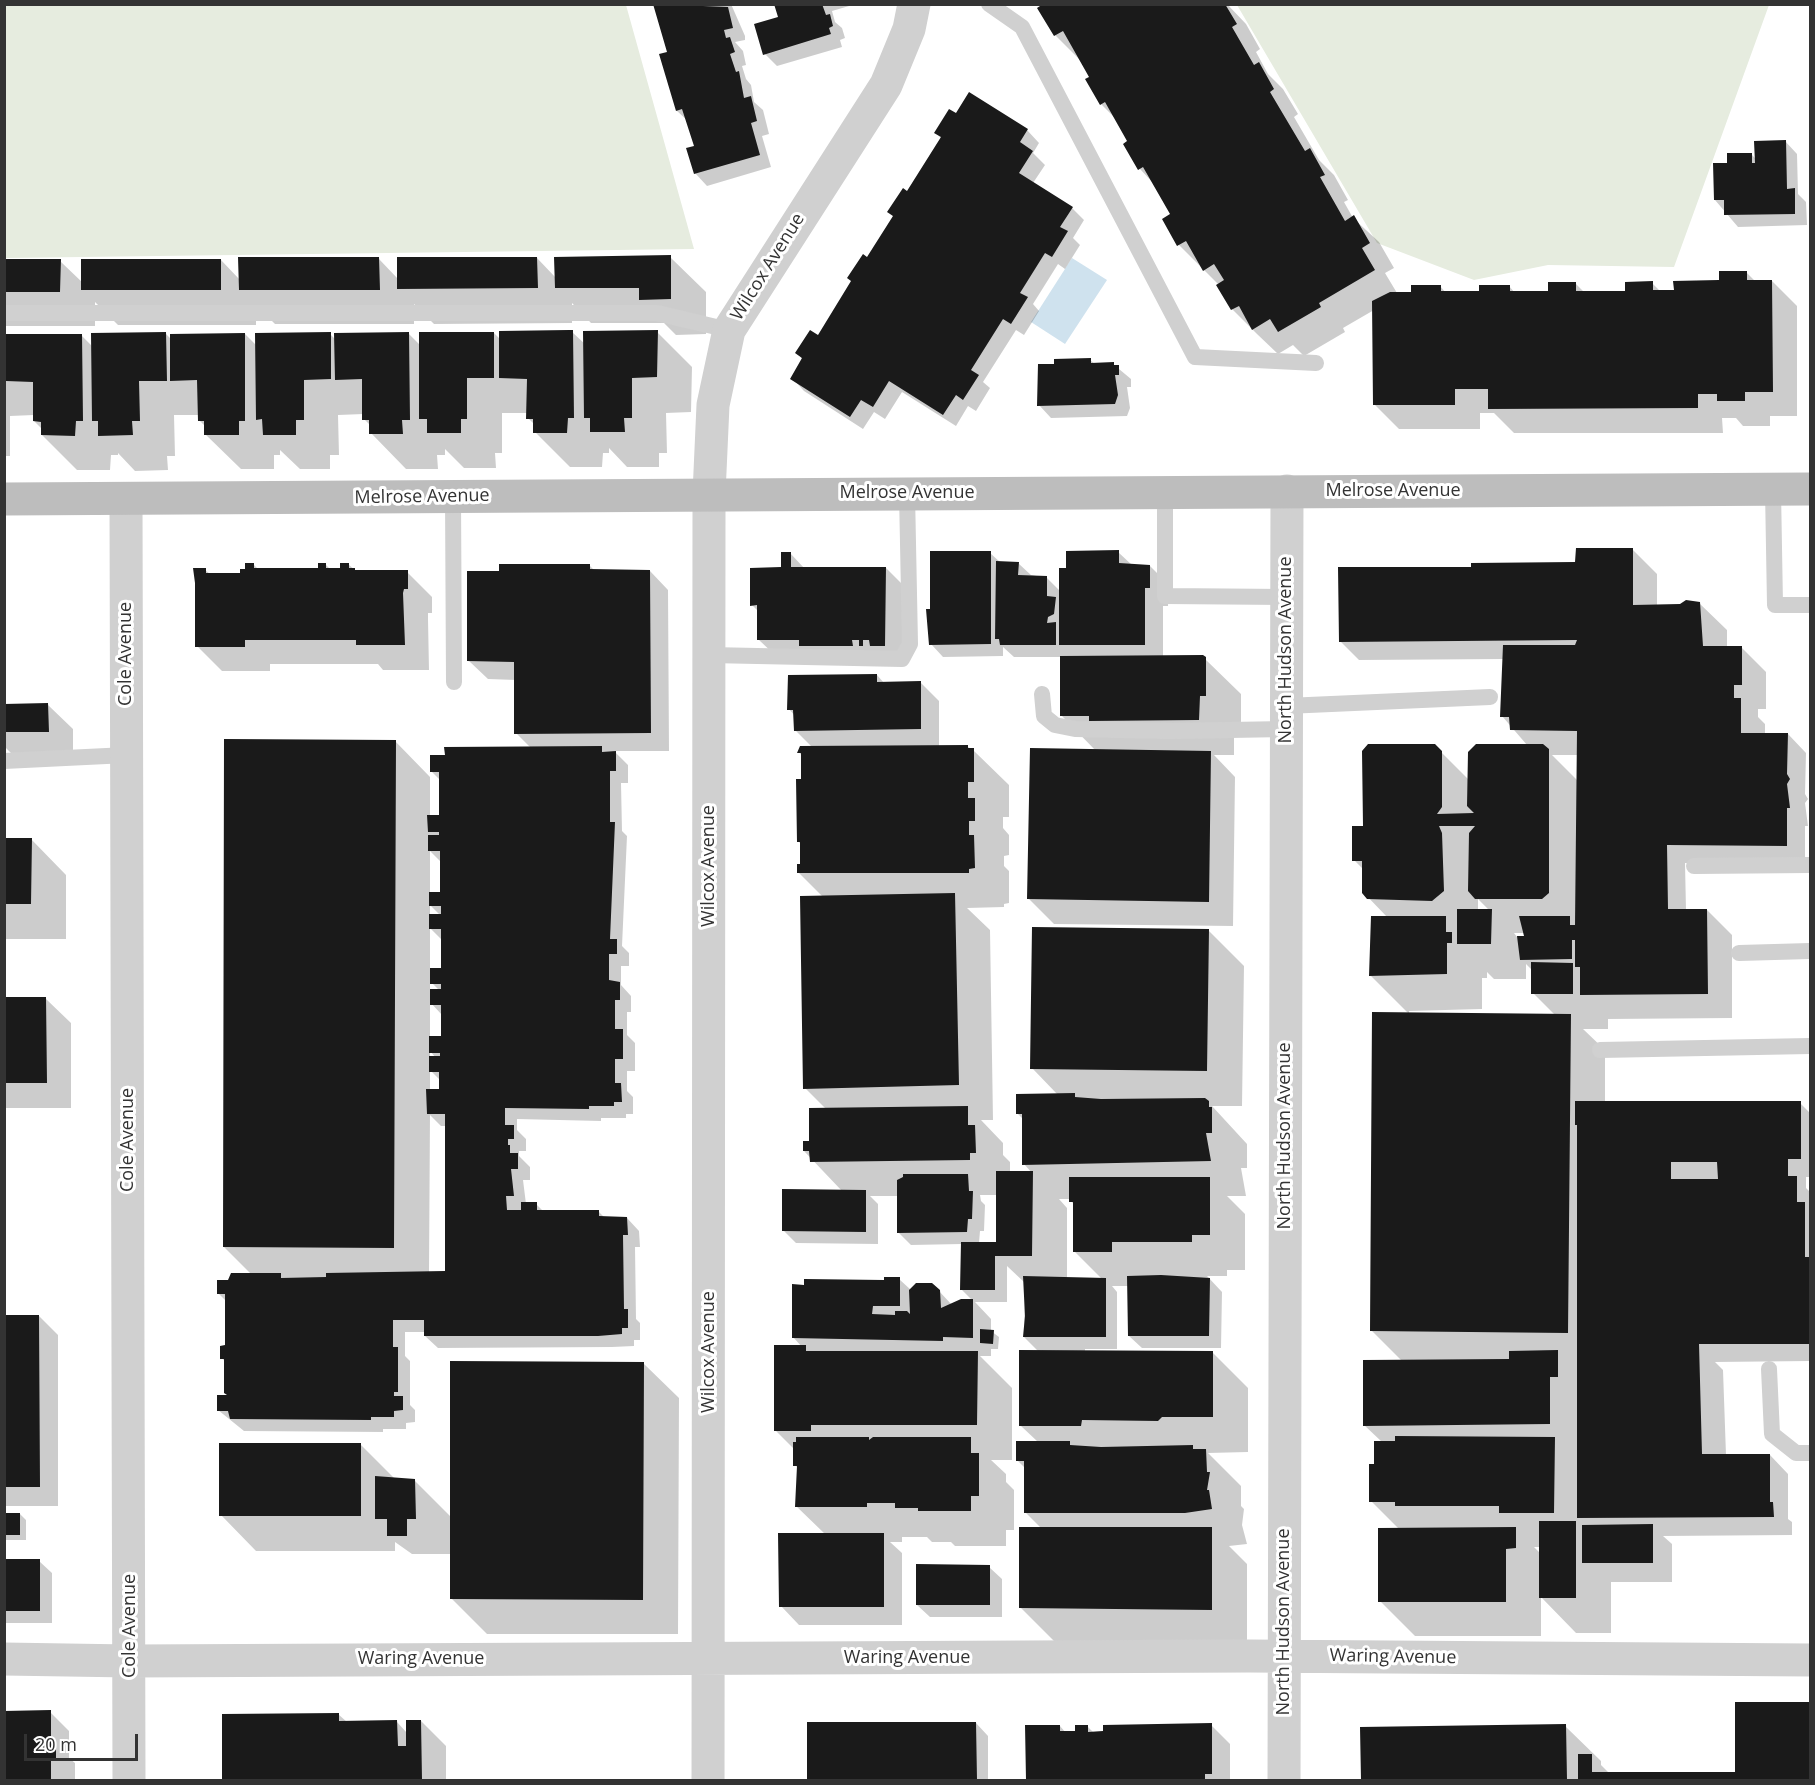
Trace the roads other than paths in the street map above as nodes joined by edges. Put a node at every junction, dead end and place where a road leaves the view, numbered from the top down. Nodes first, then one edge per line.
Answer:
1 (914, 4) edge
2 (989, 4) edge
3 (4, 313) edge
4 (729, 330) junction
5 (1316, 363) dead end
6 (1810, 489) edge
7 (1773, 490) junction
8 (1287, 491) junction
9 (1165, 492) junction
10 (908, 493) junction
11 (709, 494) junction
12 (453, 496) junction
13 (4, 499) edge
14 (126, 499) junction
15 (1286, 597) junction
16 (1810, 605) edge
17 (709, 655) junction
18 (454, 681) dead end
19 (1042, 694) dead end
20 (1490, 697) dead end
21 (1286, 717) junction
22 (127, 755) junction
23 (4, 761) edge
24 (1810, 865) edge
25 (1694, 866) dead end
26 (1810, 951) edge
27 (1739, 953) dead end
28 (1810, 1046) edge
29 (1600, 1050) dead end
30 (1769, 1369) dead end
31 (1810, 1453) edge
32 (1283, 1656) junction
33 (4, 1659) edge
34 (708, 1659) junction
35 (1810, 1660) edge
36 (130, 1661) junction
37 (129, 1780) edge
38 (708, 1780) edge
39 (1284, 1780) edge

1 - 4 street, Wilcox Avenue
2 - 5 lane
3 - 4 lane
4 - 11 street, Wilcox Avenue
6 - 7 main road, Melrose Avenue
7 - 8 main road, Melrose Avenue
7 - 16 lane
8 - 9 main road, Melrose Avenue
8 - 15 street, North Hudson Avenue
9 - 10 main road, Melrose Avenue
9 - 15 lane
10 - 11 main road, Melrose Avenue
10 - 17 lane
11 - 12 main road, Melrose Avenue
11 - 17 street, Wilcox Avenue
12 - 14 main road, Melrose Avenue
12 - 18 lane
13 - 14 main road, Melrose Avenue
14 - 22 street, Cole Avenue
15 - 21 street, North Hudson Avenue
17 - 34 street, Wilcox Avenue
19 - 21 lane
20 - 21 lane
21 - 32 street, North Hudson Avenue
22 - 23 lane
22 - 36 street, Cole Avenue
24 - 25 lane
26 - 27 lane
28 - 29 lane
30 - 31 lane
32 - 34 street, Waring Avenue
32 - 35 street, Waring Avenue
32 - 39 street, North Hudson Avenue
33 - 36 street, Waring Avenue
34 - 36 street, Waring Avenue
34 - 38 street, Wilcox Avenue
36 - 37 street, Cole Avenue

